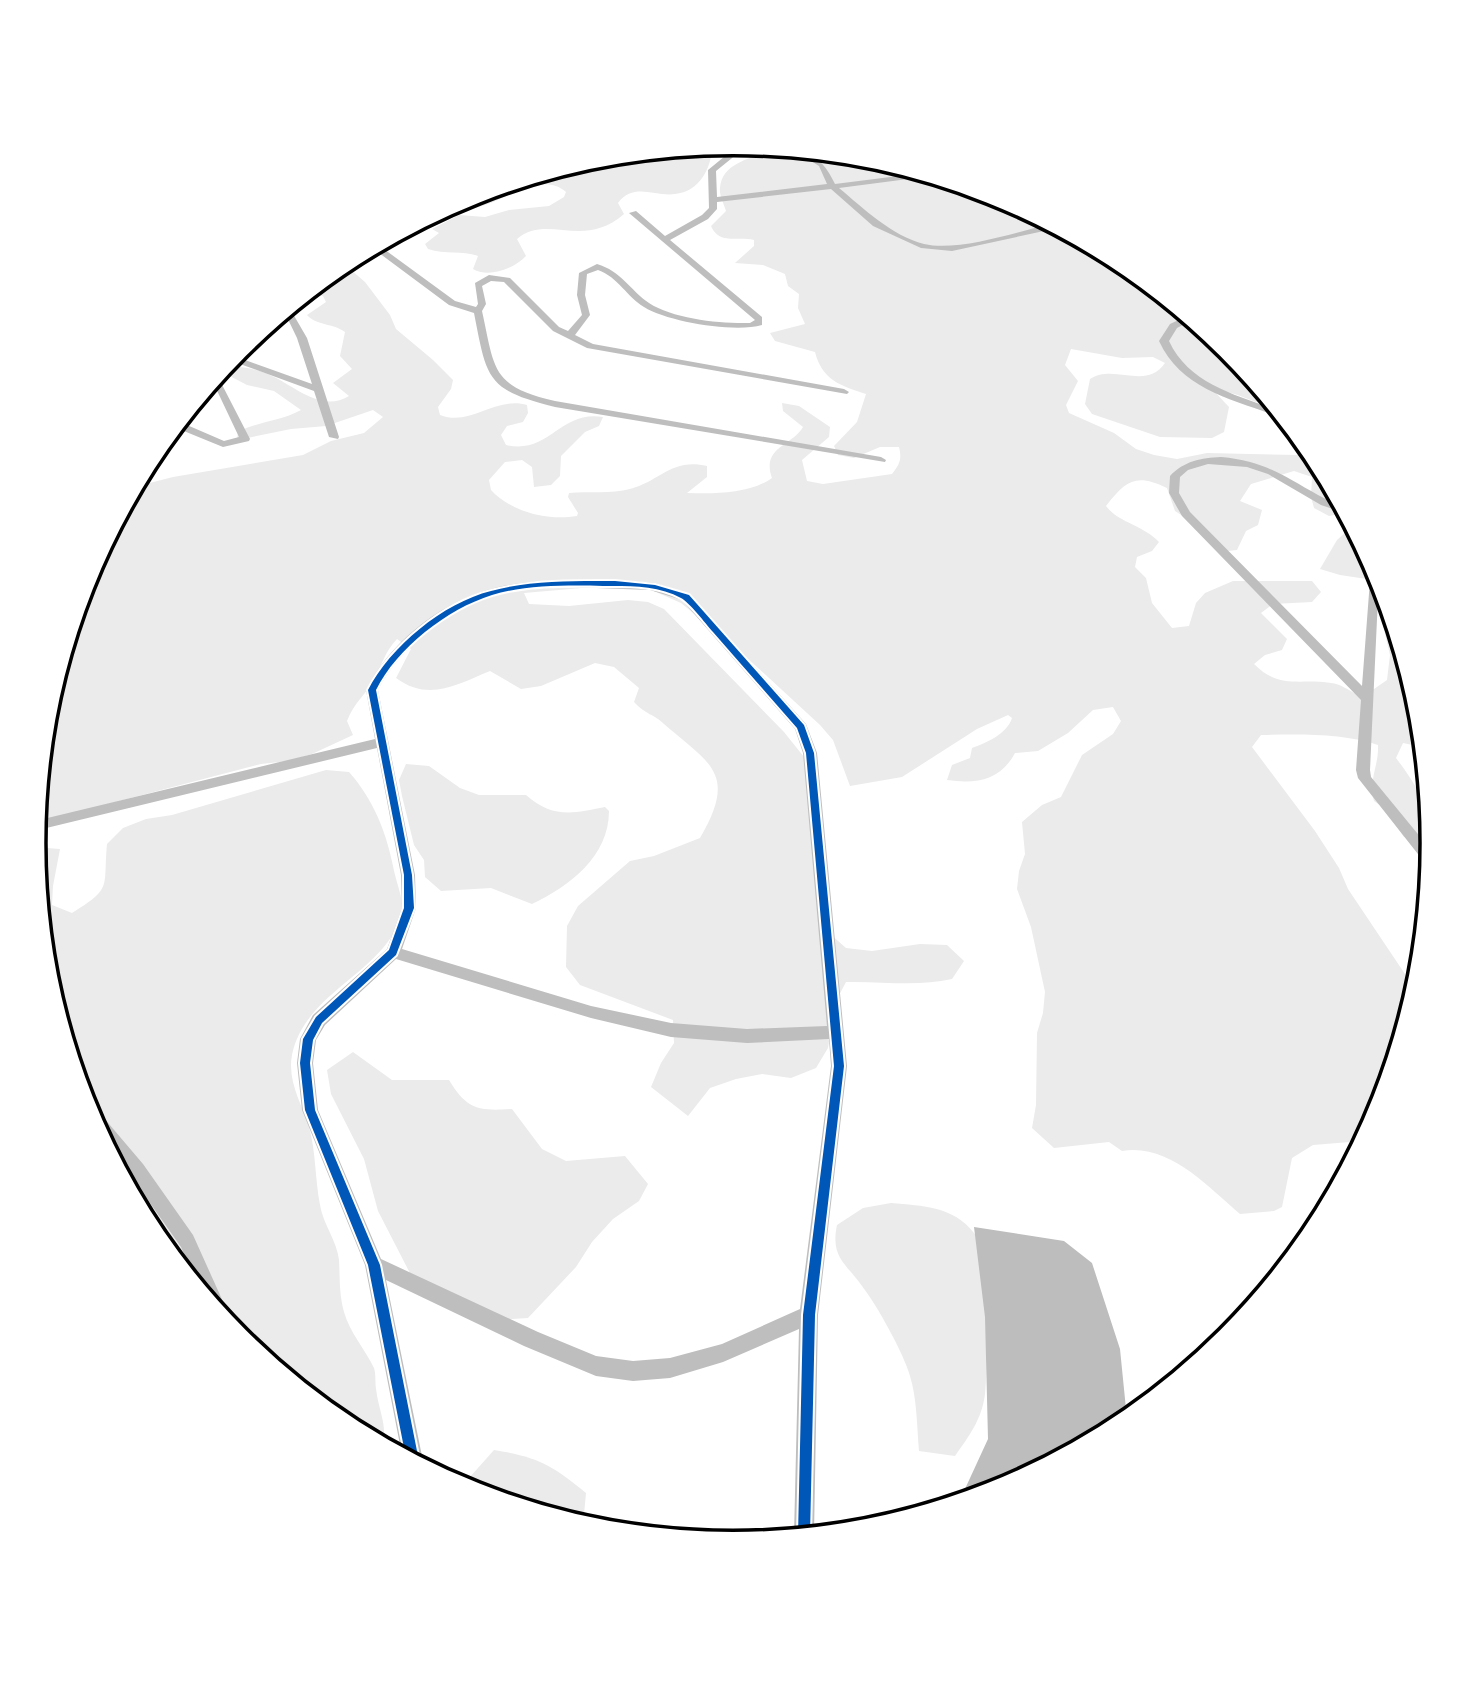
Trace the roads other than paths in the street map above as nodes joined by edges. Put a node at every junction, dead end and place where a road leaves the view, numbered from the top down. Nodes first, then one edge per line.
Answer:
1 (730, 156) edge
2 (818, 162) edge
3 (904, 178) edge
4 (832, 186) junction
5 (714, 200) junction
6 (633, 213) dead end
7 (1040, 229) edge
8 (666, 239) junction
9 (383, 252) edge
10 (478, 311) junction
11 (291, 317) edge
12 (1180, 322) edge
13 (569, 336) junction
14 (242, 362) edge
15 (220, 386) edge
16 (317, 389) junction
17 (844, 392) dead end
18 (1264, 408) edge
19 (185, 428) edge
20 (334, 437) dead end
21 (881, 460) dead end
22 (1330, 505) edge
23 (1373, 597) edge
24 (1367, 699) junction
25 (382, 742) junction
26 (46, 823) edge
27 (1420, 846) edge
28 (393, 952) junction
29 (837, 1032) junction
30 (114, 1143) edge
31 (374, 1265) junction
32 (206, 1284) edge
33 (809, 1315) junction
34 (411, 1449) edge
35 (804, 1526) edge

1 - 5 street
2 - 4 street
3 - 4 street
4 - 5 street
4 - 7 street
5 - 8 street
6 - 8 street
8 - 13 street
9 - 10 street
10 - 13 street
10 - 21 street
11 - 16 street
12 - 18 street
13 - 17 street
14 - 16 street
15 - 19 street
16 - 20 street
22 - 24 street
23 - 24 street
24 - 27 street
25 - 26 street
25 - 28 street
25 - 29 street
28 - 29 street
28 - 31 street
29 - 33 street
30 - 32 street
31 - 33 street
31 - 34 street
33 - 35 street

